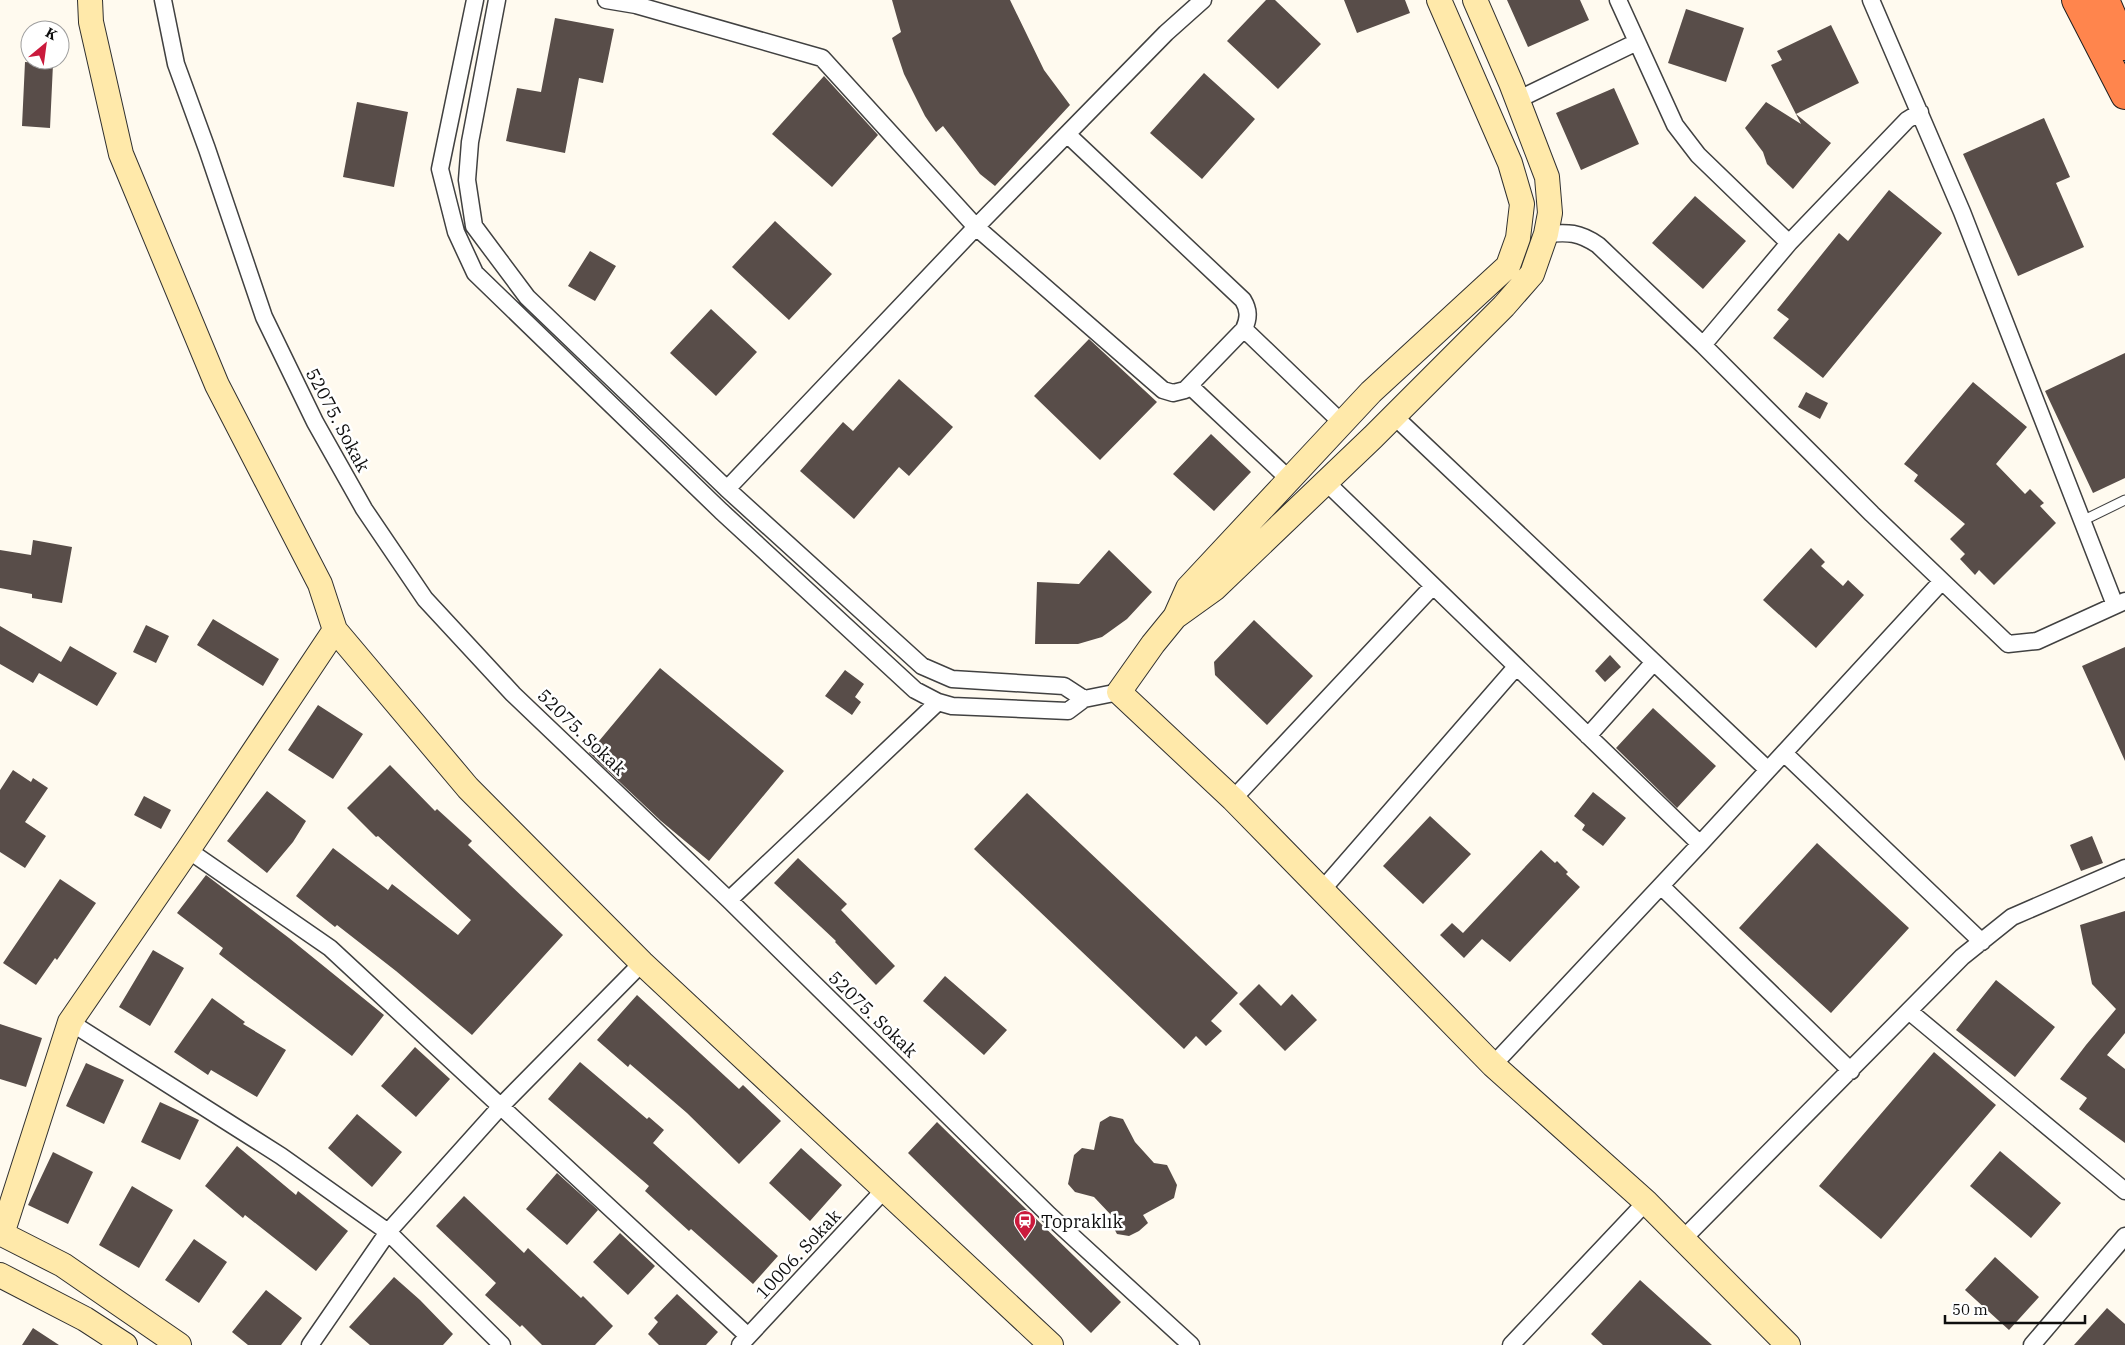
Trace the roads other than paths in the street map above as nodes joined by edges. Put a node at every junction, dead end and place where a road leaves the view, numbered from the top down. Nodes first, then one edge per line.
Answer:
1 (90, 0) edge
2 (163, 0) edge
3 (475, 0) edge
4 (497, 0) edge
5 (606, 0) edge
6 (1203, 0) edge
7 (1440, 0) edge
8 (1475, 0) edge
9 (1618, 0) edge
10 (1871, 0) edge
11 (2076, 0) edge
12 (2105, 0) edge
13 (636, 2) edge
14 (1637, 42) junction
15 (2125, 46) edge
16 (2125, 95) edge
17 (1517, 100) junction
18 (1920, 112) junction
19 (1067, 134) junction
20 (976, 227) junction
21 (1546, 234) junction
22 (1789, 243) junction
23 (1244, 329) junction
24 (1703, 344) junction
25 (1190, 386) junction
26 (1394, 416) junction
27 (1342, 423) junction
28 (1289, 480) junction
29 (1326, 482) junction
30 (727, 490) junction
31 (2125, 500) edge
32 (2082, 521) junction
33 (1942, 580) junction
34 (1432, 586) junction
35 (2120, 603) edge
36 (1175, 617) junction
37 (335, 630) junction
38 (1654, 662) junction
39 (1516, 666) junction
40 (1119, 692) junction
41 (1084, 699) junction
42 (938, 702) junction
43 (1588, 736) junction
44 (1784, 753) junction
45 (1768, 770) junction
46 (1233, 799) junction
47 (1700, 844) junction
48 (188, 850) junction
49 (2125, 868) edge
50 (1661, 886) junction
51 (1322, 890) junction
52 (729, 900) junction
53 (1982, 942) junction
54 (642, 963) junction
55 (1910, 1012) junction
56 (70, 1022) junction
57 (1493, 1065) junction
58 (1851, 1072) junction
59 (501, 1106) junction
60 (885, 1189) junction
61 (2125, 1191) edge
62 (1646, 1202) junction
63 (388, 1232) junction
64 (1, 1236) edge
65 (2125, 1236) edge
66 (1684, 1239) junction
67 (0, 1275) edge
68 (744, 1340) edge
69 (125, 1345) edge
70 (179, 1345) edge
71 (310, 1345) edge
72 (502, 1345) edge
73 (1051, 1345) edge
74 (1191, 1345) edge
75 (1511, 1345) edge
76 (1788, 1345) edge
77 (2032, 1345) edge

1 - 37 street
2 - 52 street, 52075. Sokak
3 - 42 street
4 - 30 street
5 - 13 street
6 - 19 street
7 - 27 street
8 - 17 street
9 - 14 street
10 - 18 street
11 - 16 highway
12 - 15 highway
13 - 20 street
14 - 17 street
14 - 22 street
17 - 21 street
18 - 22 street
18 - 32 street
19 - 20 street
19 - 23 street
20 - 25 street
20 - 30 street
21 - 24 street
21 - 26 street
22 - 24 street
23 - 25 street
23 - 27 street
24 - 33 street
25 - 28 street
26 - 29 street
26 - 38 street
27 - 28 street
28 - 36 street
29 - 34 street
29 - 36 street
30 - 41 street
31 - 32 lane
32 - 35 street
33 - 35 street
33 - 44 street
34 - 39 street
34 - 46 street
36 - 40 street
37 - 48 street
37 - 54 street
38 - 43 street
38 - 45 street
39 - 43 street
39 - 51 street
40 - 41 street
40 - 46 street
41 - 42 street
42 - 52 street
43 - 47 street
44 - 45 street
44 - 53 street
45 - 47 street
46 - 51 street
47 - 50 street
48 - 56 street
48 - 59 street
49 - 53 street
50 - 57 street
50 - 58 street
51 - 57 street
52 - 74 street, 52075. Sokak
53 - 55 street
54 - 59 street
54 - 60 street
55 - 58 street
55 - 61 street
56 - 63 street
56 - 64 street
57 - 62 street
58 - 66 street
59 - 63 street
59 - 68 street
60 - 68 street, 10006. Sokak
60 - 73 street
62 - 66 street
62 - 75 street
63 - 71 street
63 - 72 street
64 - 70 street
65 - 77 street
66 - 76 street
67 - 69 street

